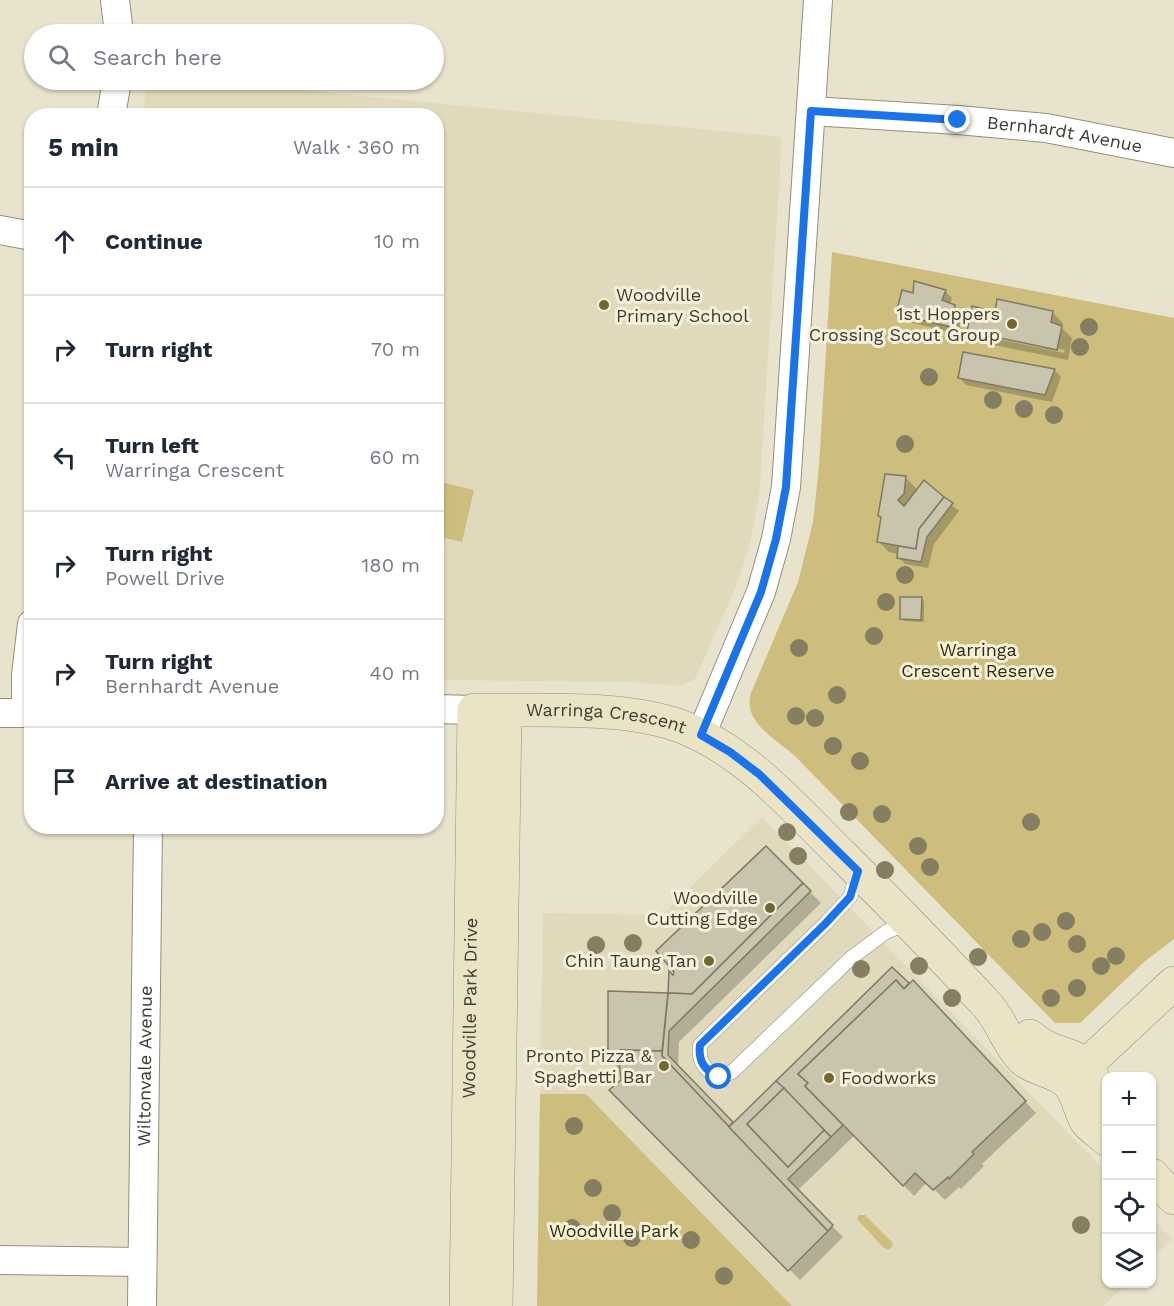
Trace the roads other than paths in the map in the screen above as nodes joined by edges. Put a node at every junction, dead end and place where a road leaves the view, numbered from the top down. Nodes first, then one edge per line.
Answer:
1 (115, 0) edge
2 (818, 0) edge
3 (118, 24) edge
4 (115, 90) edge
5 (112, 108) edge
6 (811, 111) junction
7 (1174, 153) edge
8 (0, 230) edge
9 (24, 234) edge
10 (24, 671) edge
11 (19, 701) edge
12 (444, 709) edge
13 (489, 710) junction
14 (701, 735) junction
15 (148, 834) edge
16 (858, 871) junction
17 (909, 922) junction
18 (1174, 983) edge
19 (1076, 1074) junction
20 (1102, 1107) edge
21 (1102, 1135) edge
22 (1156, 1179) edge
23 (1174, 1198) edge
24 (0, 1260) edge
25 (142, 1262) junction
26 (142, 1306) edge
27 (466, 1306) edge
28 (496, 1306) edge

1 - 3 street
2 - 6 street
4 - 5 street
6 - 7 street, Bernhardt Avenue
6 - 14 street
8 - 9 street
10 - 11 street
12 - 13 street, Warringa Crescent
13 - 14 street, Warringa Crescent
13 - 27 street, Woodville Park Drive
13 - 28 street, Woodville Park Drive
14 - 16 street, Warringa Crescent
15 - 25 street, Wiltonvale Avenue
16 - 17 street, Warringa Crescent
16 - 17 lane
17 - 19 street, Warringa Crescent
18 - 19 street
19 - 20 street
19 - 21 street
22 - 23 street
24 - 25 street
25 - 26 street, Wiltonvale Avenue

